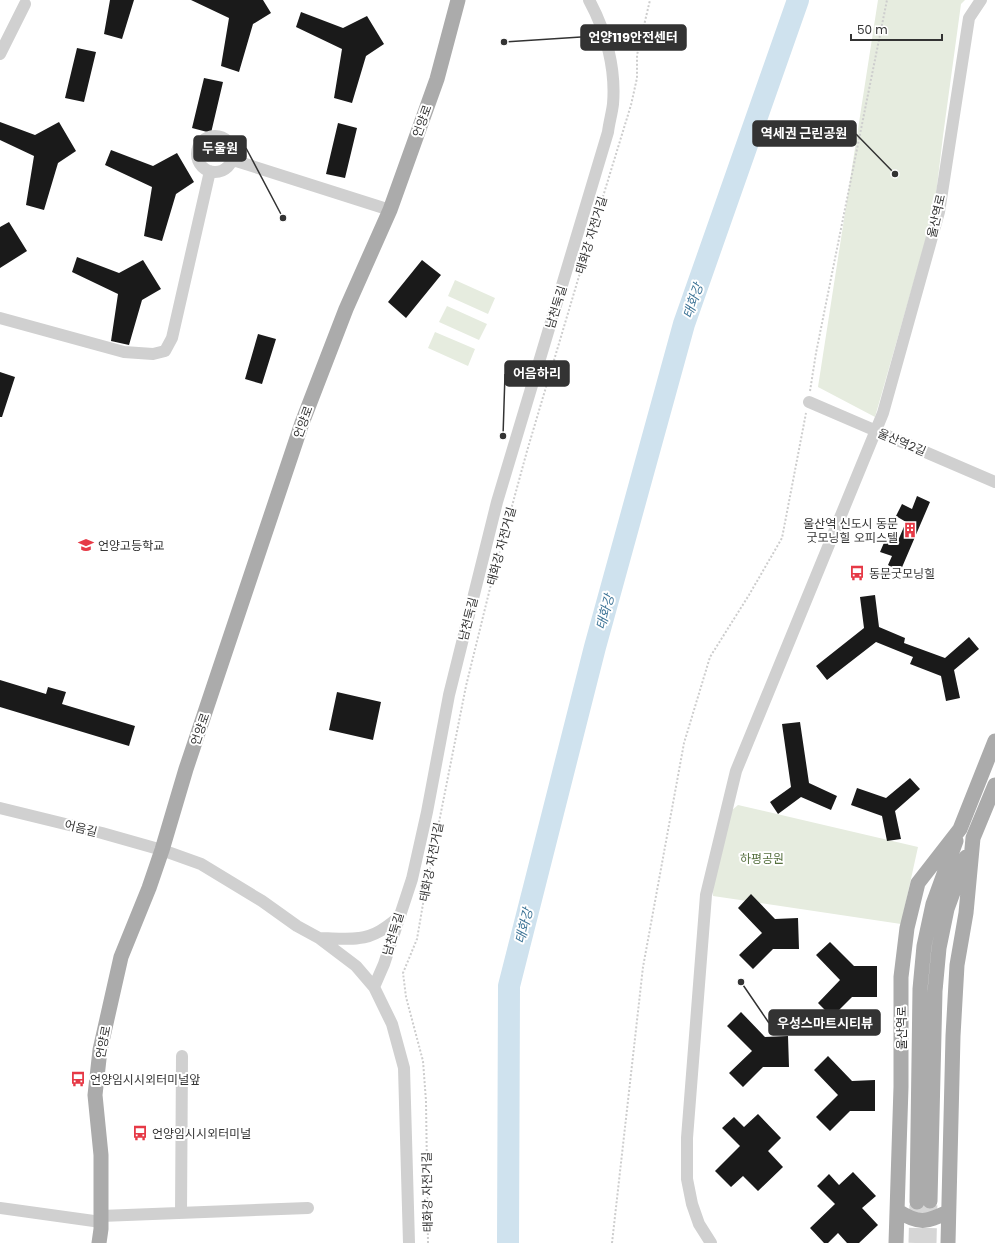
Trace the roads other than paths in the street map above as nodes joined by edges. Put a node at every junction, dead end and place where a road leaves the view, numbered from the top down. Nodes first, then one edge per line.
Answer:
1 (458, 0) edge
2 (589, 0) edge
3 (982, 0) edge
4 (25, 4) edge
5 (0, 54) edge
6 (233, 160) junction
7 (210, 171) junction
8 (390, 210) junction
9 (0, 318) edge
10 (808, 402) road end
11 (876, 431) junction
12 (995, 482) edge
13 (995, 741) edge
14 (995, 785) edge
15 (0, 808) edge
16 (960, 829) junction
17 (973, 838) junction
18 (162, 850) junction
19 (398, 918) junction
20 (319, 938) junction
21 (374, 987) junction
22 (182, 1056) dead end
23 (0, 1208) edge
24 (308, 1208) dead end
25 (898, 1211) junction
26 (948, 1212) junction
27 (181, 1213) junction
28 (101, 1219) junction
29 (99, 1243) edge
30 (409, 1243) edge
31 (711, 1243) edge
32 (896, 1243) edge
33 (948, 1243) edge

1 - 8 main road, 언양로
2 - 19 street, 남천둑길
3 - 11 street, 울산역로
4 - 5 street
6 - 7 street
6 - 7 street
6 - 8 street
7 - 9 street
8 - 18 main road, 언양로
10 - 11 street, 울산역2길
11 - 12 street, 울산역2길
11 - 31 street, 울산역로
13 - 16 main road, 울산역로
14 - 17 main road, 울산역로
15 - 18 street, 어음길
16 - 17 main road, 울산역로
16 - 25 main road, 울산역로
17 - 26 main road, 울산역로
18 - 20 street
18 - 28 main road, 언양로
19 - 20 street
19 - 21 street, 남천둑길
20 - 21 street
21 - 30 street
22 - 27 street
23 - 28 street
24 - 27 street
25 - 26 main road
25 - 32 main road, 울산역로
26 - 33 main road, 울산역로
27 - 28 street
28 - 29 main road, 언양로

